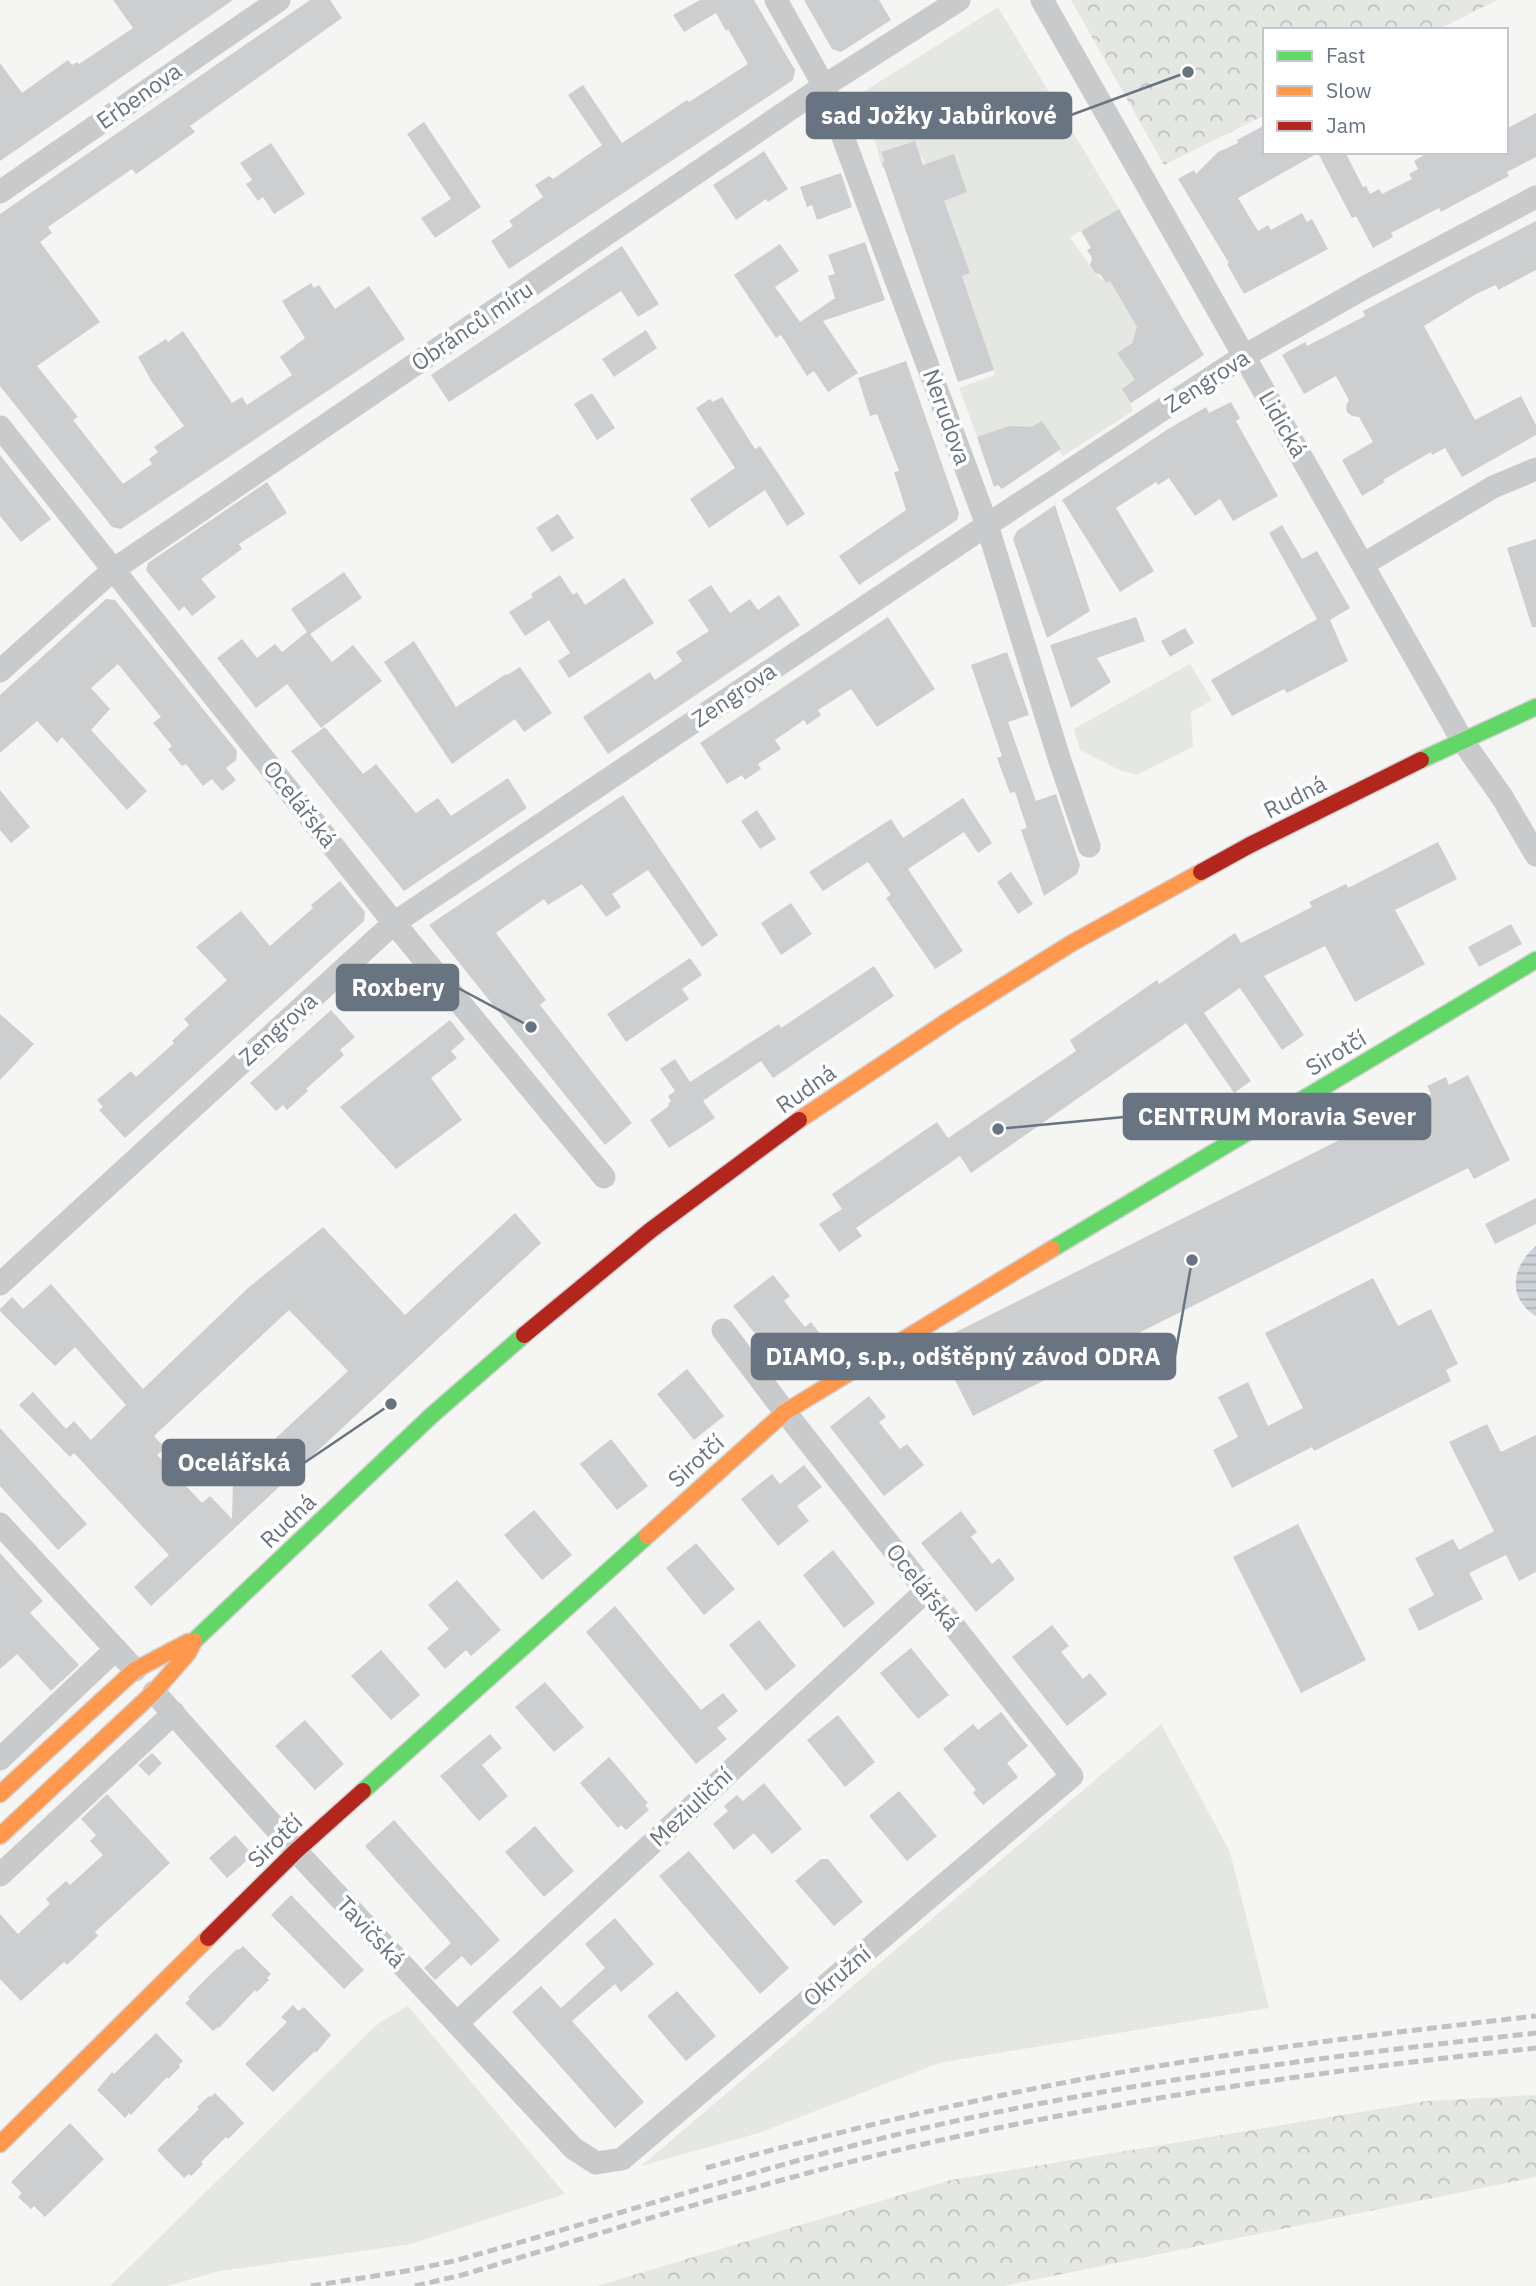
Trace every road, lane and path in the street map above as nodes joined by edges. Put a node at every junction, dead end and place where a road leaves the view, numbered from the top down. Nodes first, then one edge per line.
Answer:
1 (279, 0) edge
2 (776, 0) edge
3 (959, 0) edge
4 (1042, 0) edge
5 (824, 86) junction
6 (0, 192) edge
7 (1536, 197) edge
8 (1244, 356) junction
9 (0, 427) edge
10 (1536, 469) edge
11 (987, 525) junction
12 (1364, 564) junction
13 (113, 570) junction
14 (0, 671) edge
15 (1536, 707) edge
16 (1462, 740) junction
17 (1089, 846) dead end
18 (1536, 855) edge
19 (394, 923) junction
20 (1536, 960) edge
21 (604, 1177) dead end
22 (0, 1284) edge
23 (723, 1330) dead end
24 (785, 1412) junction
25 (0, 1524) edge
26 (926, 1591) junction
27 (194, 1641) junction
28 (116, 1650) junction
29 (135, 1670) junction
30 (154, 1692) junction
31 (174, 1713) junction
32 (0, 1759) edge
33 (1072, 1776) joint
34 (0, 1794) edge
35 (0, 1836) edge
36 (296, 1851) junction
37 (0, 1875) edge
38 (457, 2023) junction
39 (0, 2144) edge
40 (596, 2162) joint

1 - 6 street, Erbenova
2 - 5 street, Nerudova
3 - 5 street, Obránců míru
4 - 8 street, Lidická
5 - 11 street, Nerudova
5 - 13 street, Obránců míru
7 - 8 street, Zengrova
8 - 11 street, Zengrova
8 - 12 street, Lidická
9 - 13 street, Ocelářská
10 - 12 street
11 - 17 street, Nerudova
11 - 19 street, Zengrova
12 - 16 street, Lidická
13 - 14 street, Obránců míru
13 - 19 street, Ocelářská
15 - 16 main road, Rudná
16 - 18 street, Lidická
16 - 27 main road, Rudná
19 - 21 street, Ocelářská
19 - 22 street, Zengrova
20 - 24 main road, Sirotčí
23 - 24 street, Ocelářská
24 - 26 street, Ocelářská
24 - 36 main road, Sirotčí
25 - 28 street
26 - 33 street, Ocelářská
26 - 38 street, Meziuliční
27 - 29 main road, Rudná
27 - 30 main road, Rudná
28 - 29 street
28 - 32 street
29 - 34 main road, Rudná
30 - 31 street, Tavičská
30 - 35 main road, Rudná
31 - 36 street, Tavičská
31 - 37 street
33 - 40 street, Okružní
36 - 38 street, Tavičská
36 - 39 main road, Sirotčí
38 - 40 street, Tavičská

